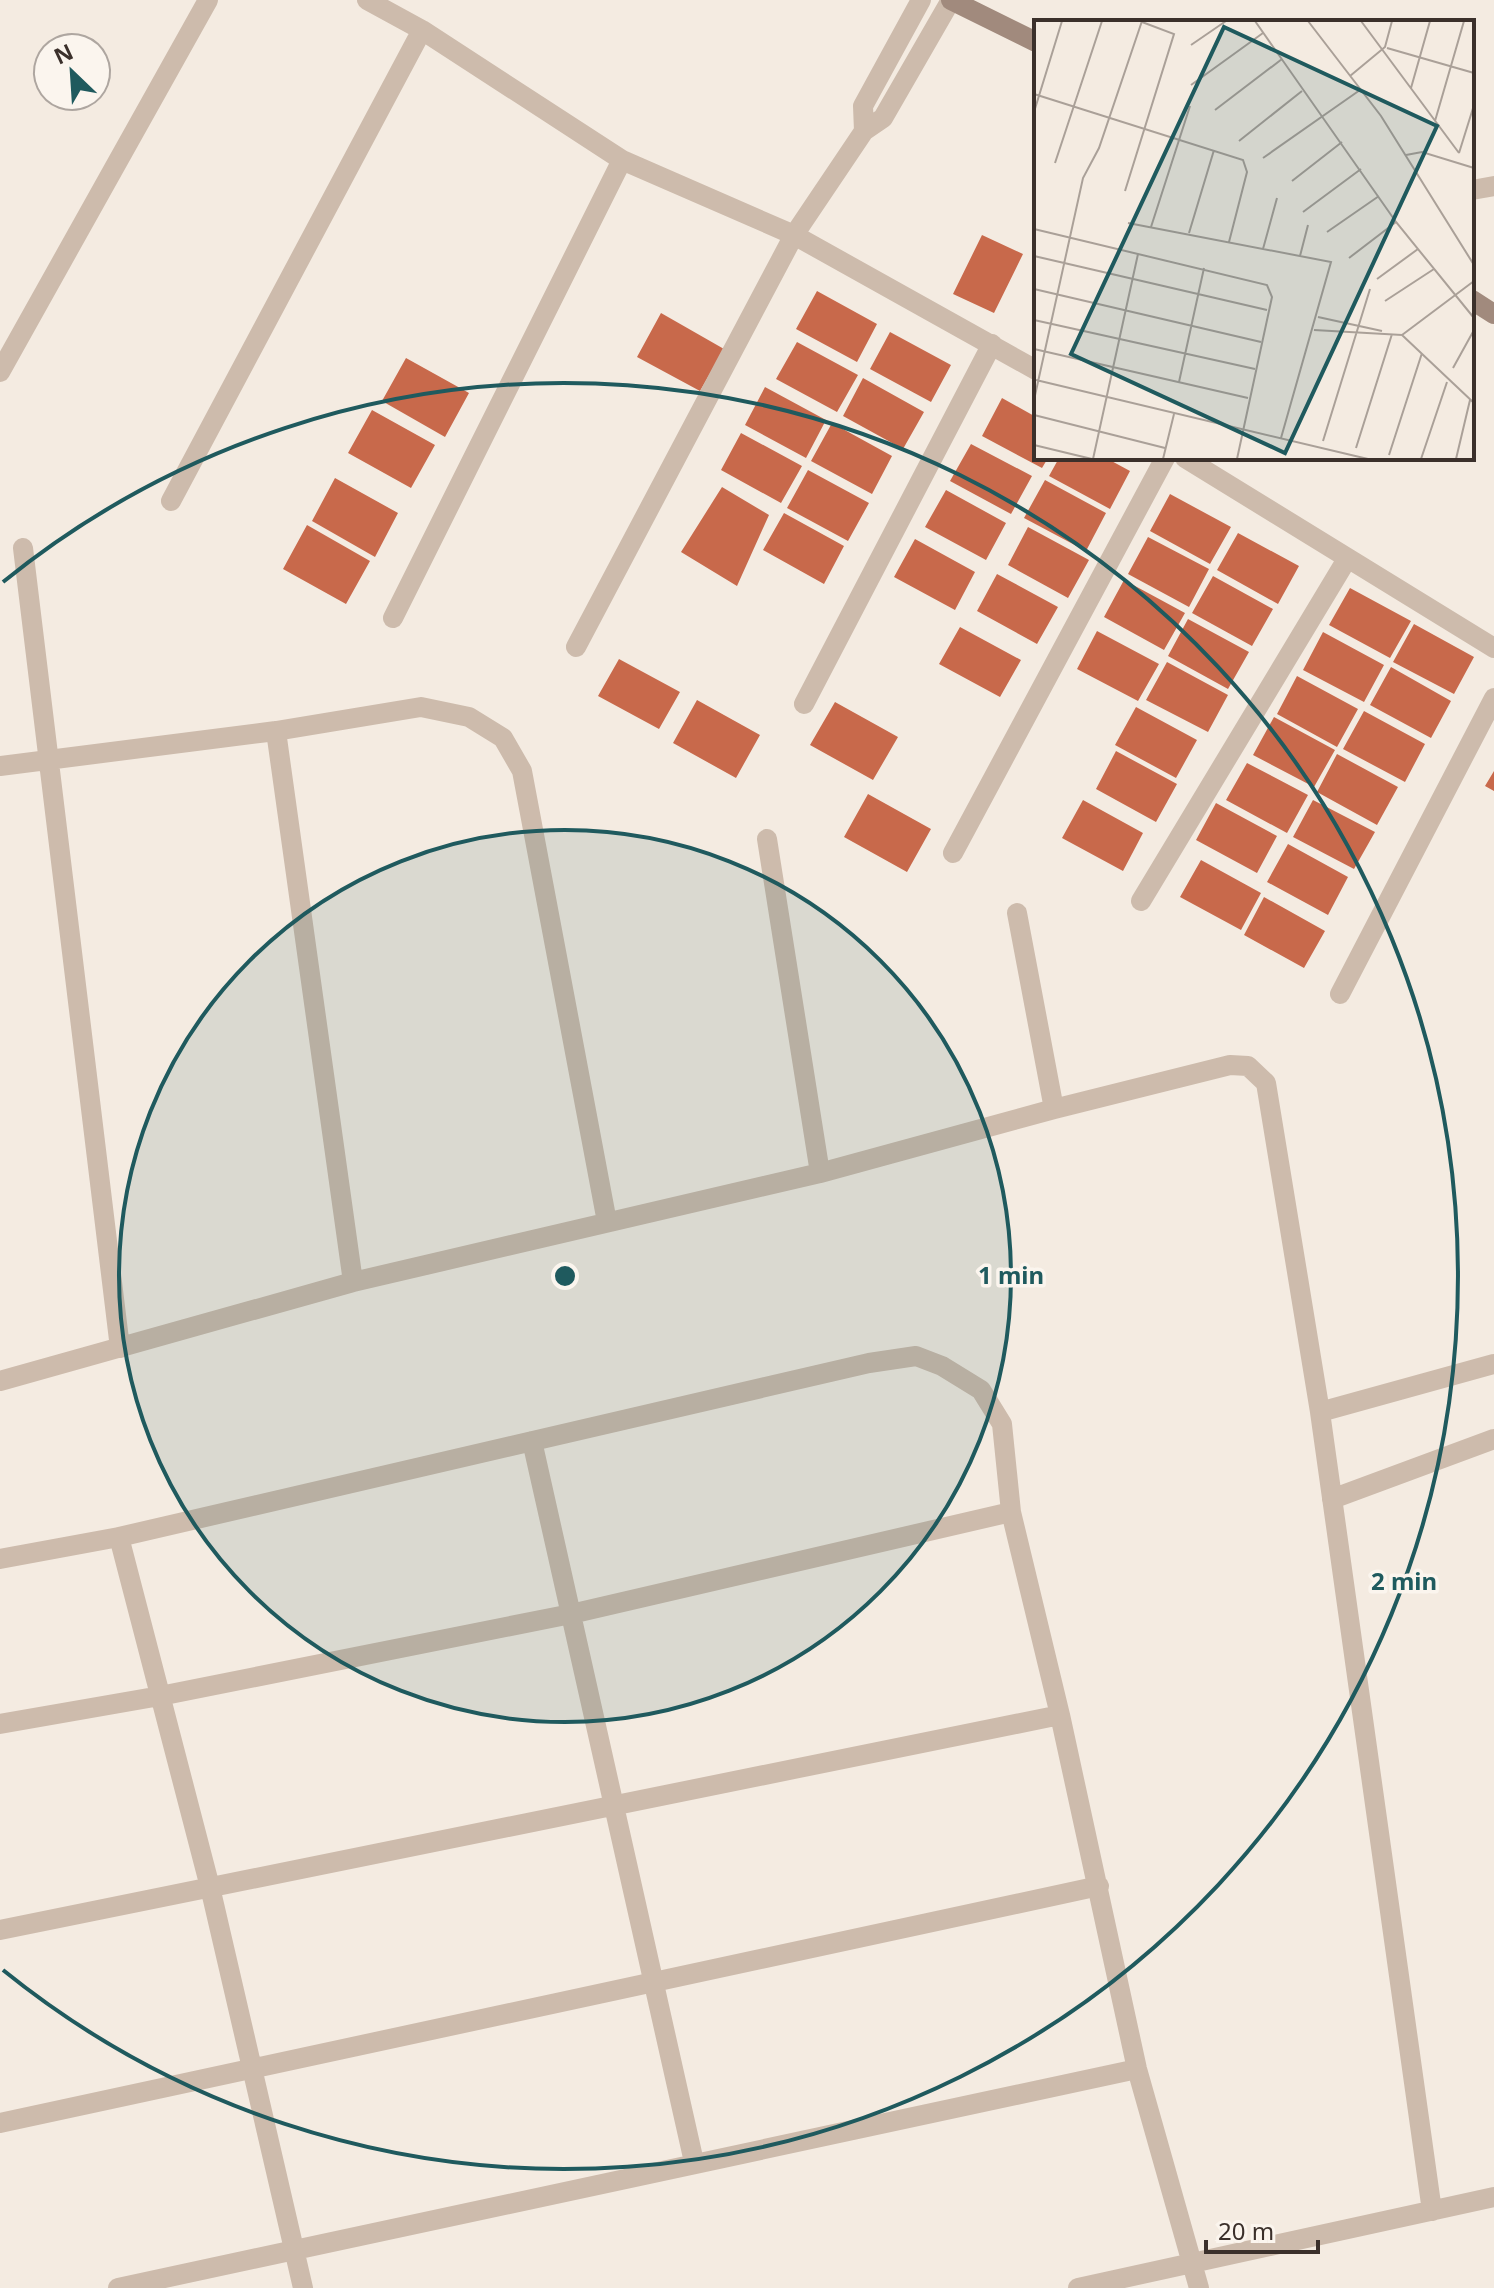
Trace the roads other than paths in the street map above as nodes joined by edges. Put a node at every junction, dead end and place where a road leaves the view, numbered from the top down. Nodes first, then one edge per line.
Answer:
1 (208, 0) edge
2 (367, 0) edge
3 (921, 0) edge
4 (951, 0) edge
5 (422, 30) junction
6 (1034, 41) edge
7 (864, 131) junction
8 (622, 160) junction
9 (1494, 186) edge
10 (1474, 190) edge
11 (794, 235) junction
12 (1474, 301) edge
13 (1494, 314) edge
14 (992, 344) junction
15 (1034, 369) edge
16 (0, 372) edge
17 (1164, 460) edge
18 (1188, 460) edge
19 (171, 501) dead end
20 (23, 548) dead end
21 (1347, 559) junction
22 (393, 618) dead end
23 (576, 647) dead end
24 (1494, 648) edge
25 (1494, 698) edge
26 (804, 704) dead end
27 (276, 731) junction
28 (50, 761) junction
29 (0, 766) edge
30 (767, 839) dead end
31 (953, 853) dead end
32 (1141, 901) dead end
33 (1017, 913) dead end
34 (1340, 994) dead end
35 (1054, 1109) junction
36 (820, 1173) junction
37 (607, 1222) junction
38 (353, 1282) junction
39 (120, 1348) junction
40 (1494, 1364) edge
41 (0, 1381) edge
42 (1320, 1412) junction
43 (1494, 1439) edge
44 (532, 1441) junction
45 (1332, 1499) junction
46 (1011, 1512) junction
47 (119, 1537) junction
48 (0, 1559) edge
49 (571, 1614) junction
50 (160, 1696) junction
51 (1060, 1715) junction
52 (0, 1724) edge
53 (614, 1805) junction
54 (1099, 1886) junction
55 (210, 1887) junction
56 (0, 1930) edge
57 (653, 1980) junction
58 (250, 2067) junction
59 (1137, 2069) junction
60 (0, 2123) edge
61 (694, 2162) junction
62 (1494, 2197) edge
63 (1432, 2211) junction
64 (294, 2249) junction
65 (1193, 2262) junction
66 (118, 2288) edge
67 (303, 2288) edge
68 (1078, 2288) edge
69 (1199, 2288) edge

1 - 16 street
2 - 5 street
3 - 7 street
4 - 6 main road
4 - 7 street
5 - 8 street
5 - 19 street
7 - 11 street
8 - 11 street
8 - 22 street
9 - 10 street
11 - 14 street
11 - 23 street
12 - 13 main road
14 - 15 street
14 - 26 street
17 - 31 street
18 - 21 street
20 - 28 street
21 - 24 street
21 - 32 street
25 - 34 street
27 - 28 street
27 - 37 street
27 - 38 street
28 - 29 street
28 - 39 street
30 - 36 street
33 - 35 street
35 - 36 street
35 - 42 street
36 - 37 street
37 - 38 street
38 - 39 street
39 - 41 street
40 - 42 street
42 - 45 street
43 - 45 street
44 - 46 street
44 - 47 street
44 - 49 street
45 - 63 street
46 - 49 street
46 - 51 street
47 - 48 street
47 - 50 street
49 - 50 street
49 - 53 street
50 - 52 street
50 - 55 street
51 - 53 street
51 - 54 street
53 - 55 street
53 - 57 street
54 - 57 street
54 - 59 street
55 - 56 street
55 - 58 street
57 - 58 street
57 - 61 street
58 - 60 street
58 - 64 street
59 - 61 street
59 - 65 street
61 - 64 street
62 - 63 street
63 - 65 street
64 - 66 street
64 - 67 street
65 - 68 street
65 - 69 street

